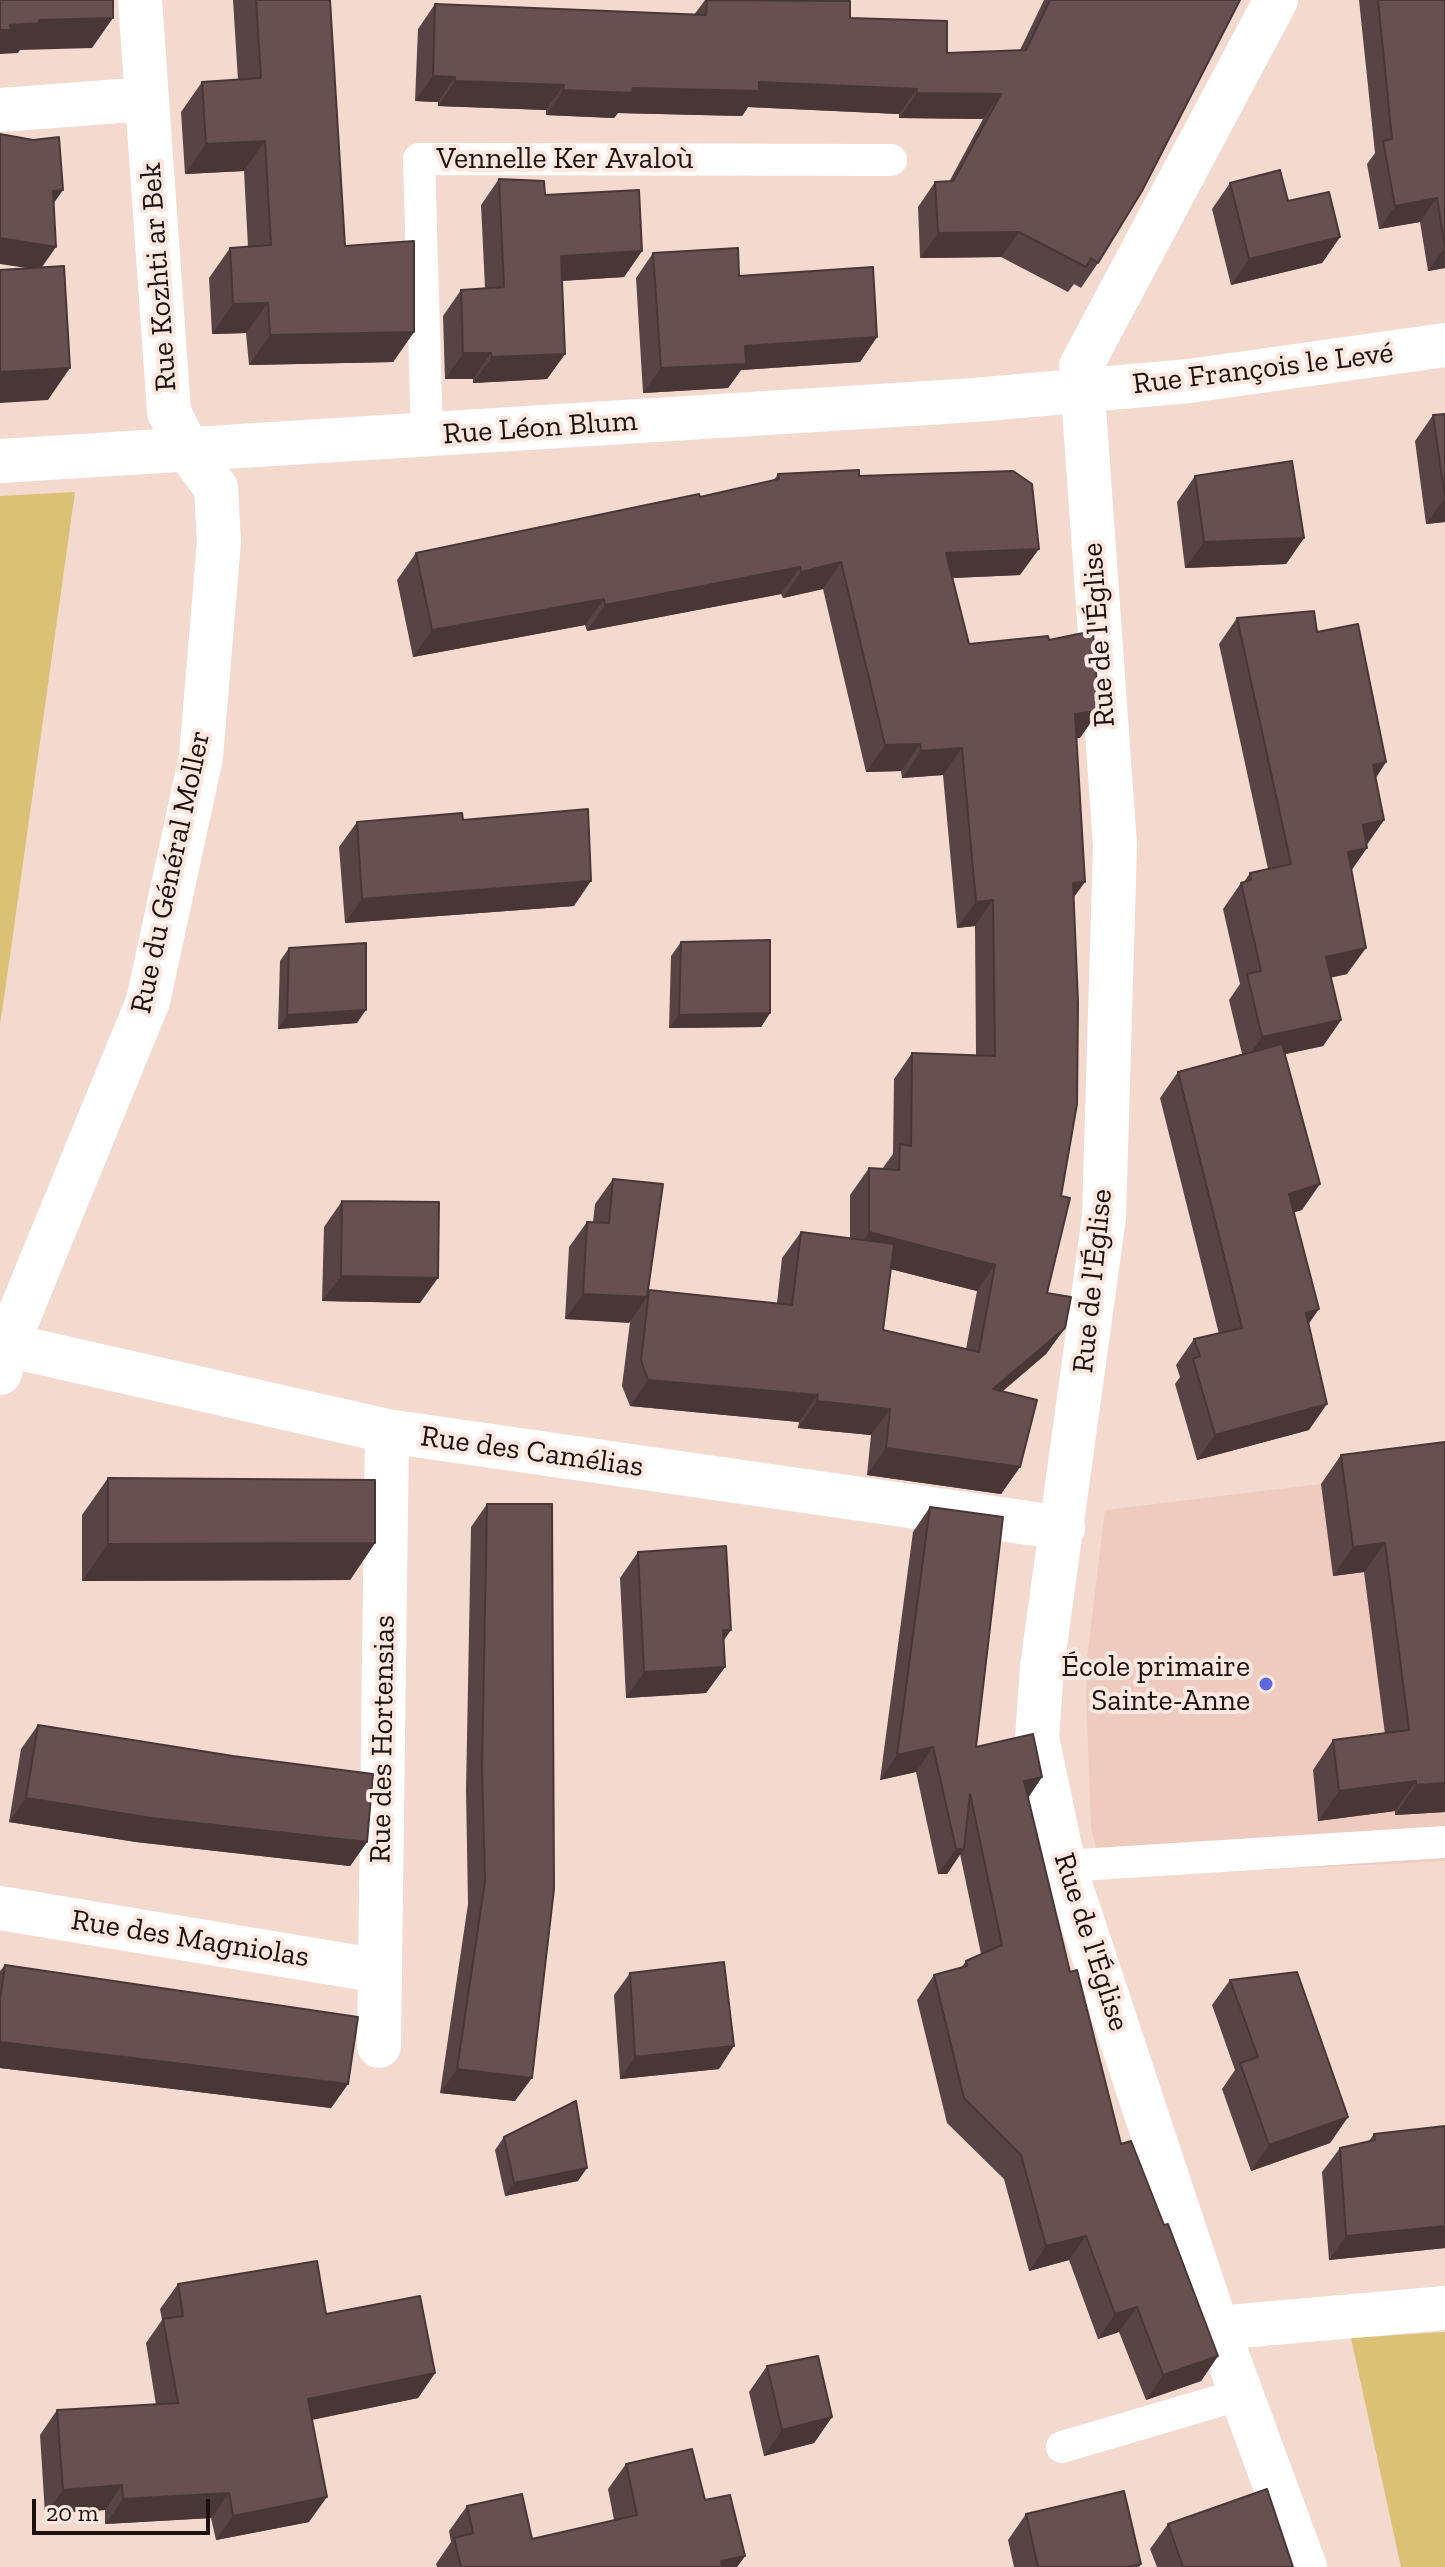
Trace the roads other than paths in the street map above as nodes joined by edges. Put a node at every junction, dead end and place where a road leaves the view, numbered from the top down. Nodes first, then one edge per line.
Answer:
1 (140, 0) edge
2 (1276, 0) edge
3 (146, 99) junction
4 (0, 110) edge
5 (891, 160) dead end
6 (1445, 345) edge
7 (1080, 390) junction
8 (427, 435) junction
9 (188, 450) junction
10 (0, 461) edge
11 (4, 1359) edge
12 (387, 1431) junction
13 (1063, 1528) junction
14 (1445, 1842) edge
15 (1064, 1866) junction
16 (0, 1908) edge
17 (380, 1971) junction
18 (379, 2046) dead end
19 (1445, 2308) edge
20 (1217, 2328) junction
21 (1242, 2394) junction
22 (1062, 2447) dead end
23 (1305, 2567) edge

1 - 3 street, Rue Kozhti ar Bek
2 - 7 street, Rue de l'Église
3 - 4 street
3 - 9 street, Rue Kozhti ar Bek
5 - 8 lane, Vennelle Ker Avaloù
6 - 7 street, Rue François le Levé
7 - 8 street, Rue Léon Blum
7 - 13 street, Rue de l'Église
8 - 9 street, Rue Léon Blum
9 - 10 street, Rue Léon Blum
9 - 11 street, Rue du Général Moller
11 - 12 street, Rue des Camélias
12 - 13 street, Rue des Camélias
12 - 17 street, Rue des Hortensias
13 - 15 street, Rue de l'Église
14 - 15 lane
15 - 20 street, Rue de l'Église
16 - 17 street, Rue des Magniolas
17 - 18 street, Rue des Hortensias
19 - 20 street
20 - 21 street, Rue de l'Église
21 - 22 lane
21 - 23 street, Rue de l'Église

